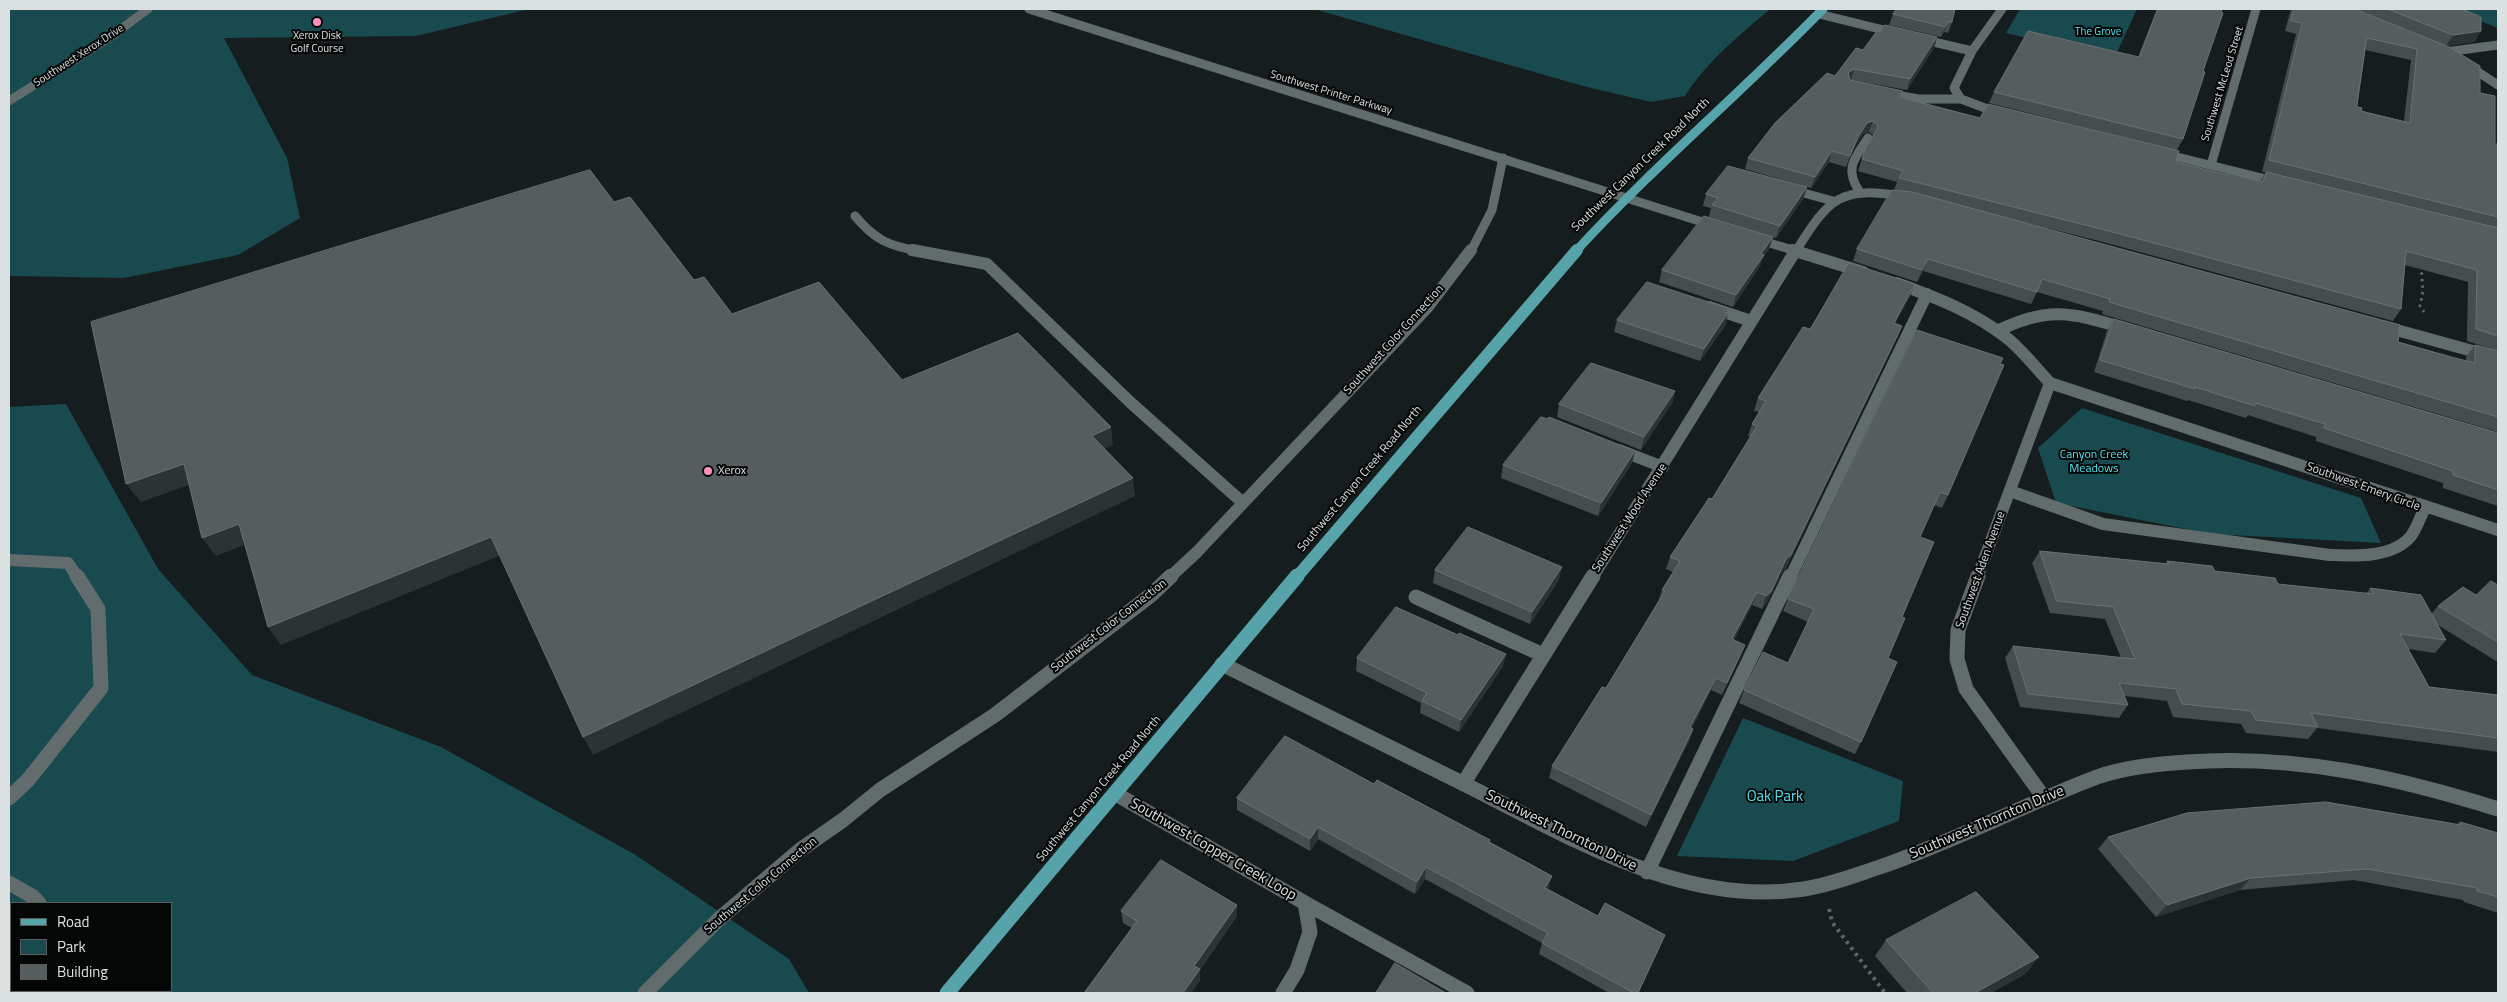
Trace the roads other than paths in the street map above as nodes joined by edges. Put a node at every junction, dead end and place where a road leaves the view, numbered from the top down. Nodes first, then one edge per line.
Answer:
1 (148, 9) edge
2 (1029, 9) edge
3 (2002, 9) edge
4 (2256, 9) edge
5 (1821, 12) edge
6 (1907, 36) edge
7 (1916, 38) edge
8 (2498, 46) edge
9 (1972, 51) junction
10 (2498, 85) edge
11 (1876, 91) edge
12 (1961, 99) junction
13 (9, 101) edge
14 (2014, 117) edge
15 (1868, 138) edge
16 (2149, 150) edge
17 (1503, 158) junction
18 (2210, 165) junction
19 (2287, 184) edge
20 (1778, 185) edge
21 (1859, 191) junction
22 (1627, 197) junction
23 (1918, 200) edge
24 (1833, 201) junction
25 (855, 216) dead end
26 (1722, 228) edge
27 (1749, 237) edge
28 (1795, 251) junction
29 (1927, 294) junction
30 (1696, 302) edge
31 (1751, 321) junction
32 (2368, 322) edge
33 (1997, 331) junction
34 (2142, 333) edge
35 (2498, 358) edge
36 (2050, 383) junction
37 (1610, 446) edge
38 (1663, 467) junction
39 (2010, 491) junction
40 (1243, 503) junction
41 (2425, 508) junction
42 (2498, 530) edge
43 (9, 560) edge
44 (1416, 597) dead end
45 (1543, 655) junction
46 (1222, 664) junction
47 (1464, 784) junction
48 (1116, 794) junction
49 (9, 798) edge
50 (2044, 798) junction
51 (2498, 809) edge
52 (1647, 872) junction
53 (9, 883) edge
54 (38, 902) edge
55 (1305, 903) junction
56 (645, 993) edge
57 (947, 993) edge
58 (1283, 993) edge
59 (1467, 993) edge

1 - 13 street, Southwest Xerox Drive
2 - 17 street, Southwest Printer Parkway
3 - 9 street
4 - 18 street, Southwest McLeod Street
5 - 6 street
5 - 22 main road, Southwest Canyon Creek Road North
7 - 9 street
8 - 10 street
9 - 12 street
11 - 12 street
12 - 14 street
15 - 21 street
16 - 18 street
17 - 22 street, Southwest Printer Parkway
17 - 40 street, Southwest Color Connection
18 - 19 street
20 - 24 street
21 - 23 street
21 - 24 street
22 - 26 street, Southwest Printer Parkway
22 - 46 main road, Southwest Canyon Creek Road North
24 - 28 street
25 - 40 street
27 - 28 street
28 - 29 street
28 - 31 street, Southwest Wood Avenue
29 - 33 street
29 - 52 street
30 - 31 street
31 - 38 street, Southwest Wood Avenue
32 - 35 street
33 - 34 street
33 - 36 street
36 - 39 street, Southwest Aden Avenue
36 - 41 street, Southwest Emery Circle
37 - 38 street
38 - 45 street, Southwest Wood Avenue
39 - 41 street, Southwest Emery Circle
39 - 50 street, Southwest Aden Avenue
40 - 56 street, Southwest Color Connection
41 - 42 street
43 - 49 street
44 - 45 street
45 - 47 street, Southwest Wood Avenue
46 - 47 street, Southwest Thornton Drive
46 - 48 main road, Southwest Canyon Creek Road North
47 - 52 street, Southwest Thornton Drive
48 - 55 street, Southwest Copper Creek Loop
48 - 57 main road, Southwest Canyon Creek Road North
50 - 51 street, Southwest Thornton Drive
50 - 52 street, Southwest Thornton Drive
53 - 54 street
55 - 58 street, Southwest Copper Creek Loop
55 - 59 street

